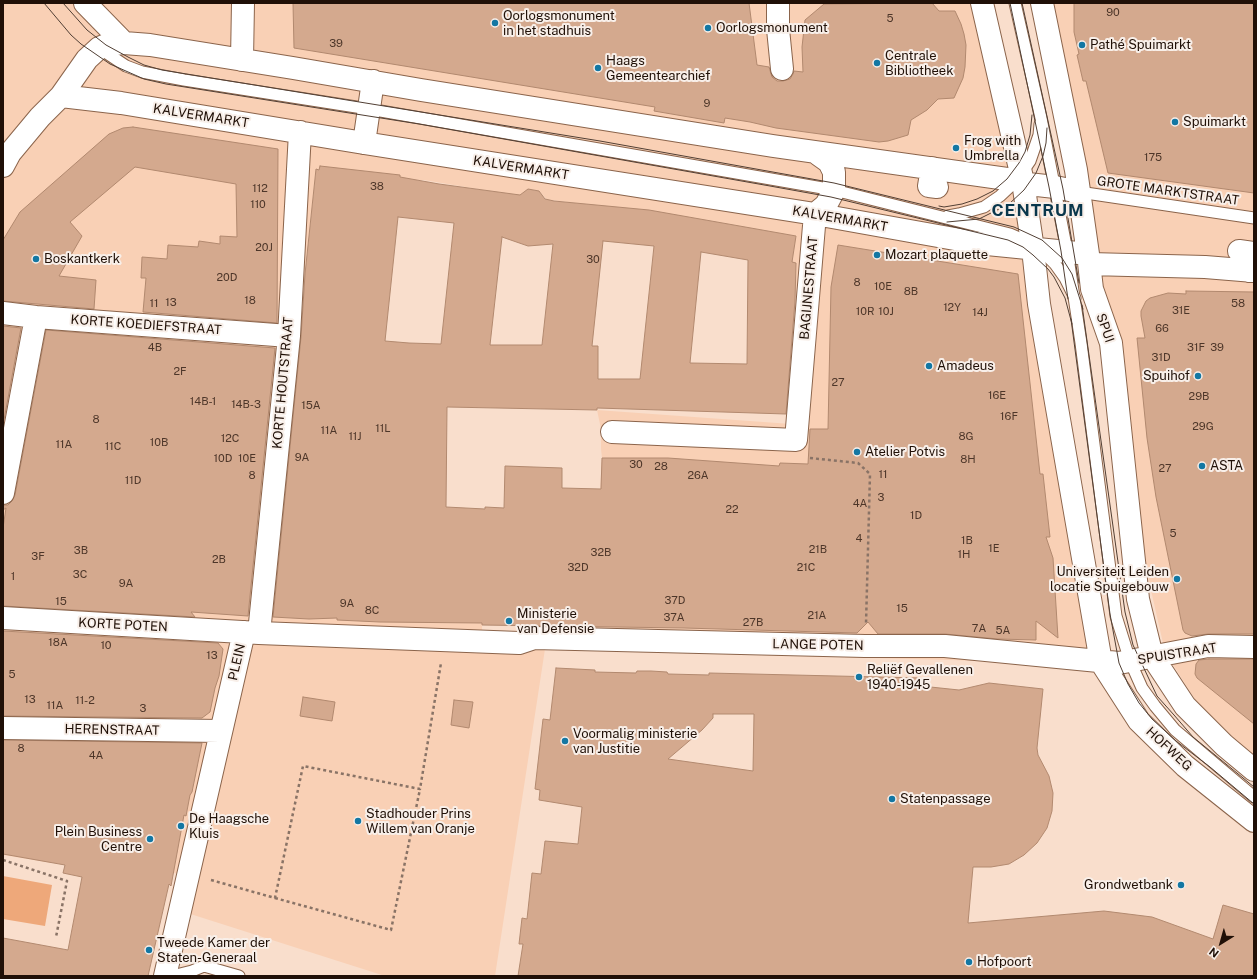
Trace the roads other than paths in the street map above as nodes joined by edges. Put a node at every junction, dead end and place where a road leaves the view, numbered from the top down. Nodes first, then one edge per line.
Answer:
1 (85, 3) edge
2 (243, 3) edge
3 (778, 3) edge
4 (982, 3) edge
5 (1015, 3) edge
6 (1042, 3) edge
7 (124, 43) junction
8 (99, 48) junction
9 (242, 60) junction
10 (782, 69) dead end
11 (373, 81) junction
12 (61, 96) junction
13 (369, 110) junction
14 (1041, 118) junction
15 (300, 132) junction
16 (364, 143) junction
17 (815, 152) junction
18 (3, 166) edge
19 (1020, 179) junction
20 (1055, 187) junction
21 (834, 190) junction
22 (1079, 192) junction
23 (815, 214) junction
24 (942, 216) junction
25 (1254, 218) edge
26 (1035, 247) junction
27 (1240, 251) dead end
28 (1082, 256) junction
29 (1251, 271) edge
30 (1074, 298) junction
31 (3, 313) edge
32 (36, 317) junction
33 (289, 336) junction
34 (612, 432) dead end
35 (3, 493) edge
36 (3, 618) edge
37 (252, 633) junction
38 (534, 638) joint
39 (1254, 647) edge
40 (1152, 656) junction
41 (1130, 661) junction
42 (1101, 662) junction
43 (3, 728) edge
44 (220, 731) junction
45 (1254, 770) edge
46 (1254, 797) edge
47 (1254, 821) edge
48 (165, 976) edge
49 (172, 976) edge
50 (239, 976) edge

1 - 7 street
2 - 9 street
3 - 10 street
4 - 19 street
5 - 14 lane, SPUI
6 - 22 street, SPUI
7 - 8 street
7 - 9 street
8 - 12 street
8 - 13 lane, KALVERMARKT
9 - 11 street
11 - 13 street
11 - 17 street
12 - 15 street, KALVERMARKT
12 - 18 street
13 - 16 street
13 - 21 lane, KALVERMARKT
14 - 19 lane, SPUI
14 - 20 lane, SPUI
15 - 16 street, KALVERMARKT
15 - 33 street, KORTE HOUTSTRAAT
16 - 23 street, KALVERMARKT
17 - 19 street
17 - 21 street
19 - 20 street
19 - 24 lane, SPUI
19 - 26 street
20 - 22 street
20 - 28 lane, SPUI
21 - 23 street
21 - 24 lane, KALVERMARKT
22 - 25 lane, GROTE MARKTSTRAAT
22 - 28 street, SPUI
23 - 26 street, KALVERMARKT
23 - 34 street, BAGIJNESTRAAT
24 - 26 lane, KALVERMARKT
26 - 28 street, KALVERMARKT
26 - 30 lane, KALVERMARKT
26 - 42 street
27 - 29 street
28 - 29 street, KALVERMARKT
28 - 30 lane, SPUI
28 - 40 street, SPUI
30 - 41 lane, SPUI
31 - 32 street, KORTE KOEDIEFSTRAAT
32 - 33 street, KORTE KOEDIEFSTRAAT
32 - 35 street
33 - 37 street, KORTE HOUTSTRAAT
36 - 37 street, KORTE POTEN
37 - 38 street, PLEIN
37 - 44 street, PLEIN
38 - 42 street, LANGE POTEN
39 - 40 street, SPUISTRAAT
40 - 41 street, SPUISTRAAT
40 - 45 street
41 - 42 street, SPUISTRAAT
41 - 46 lane, HOFWEG
42 - 47 street, HOFWEG
43 - 44 street, HERENSTRAAT
44 - 48 street, PLEIN
49 - 50 lane

